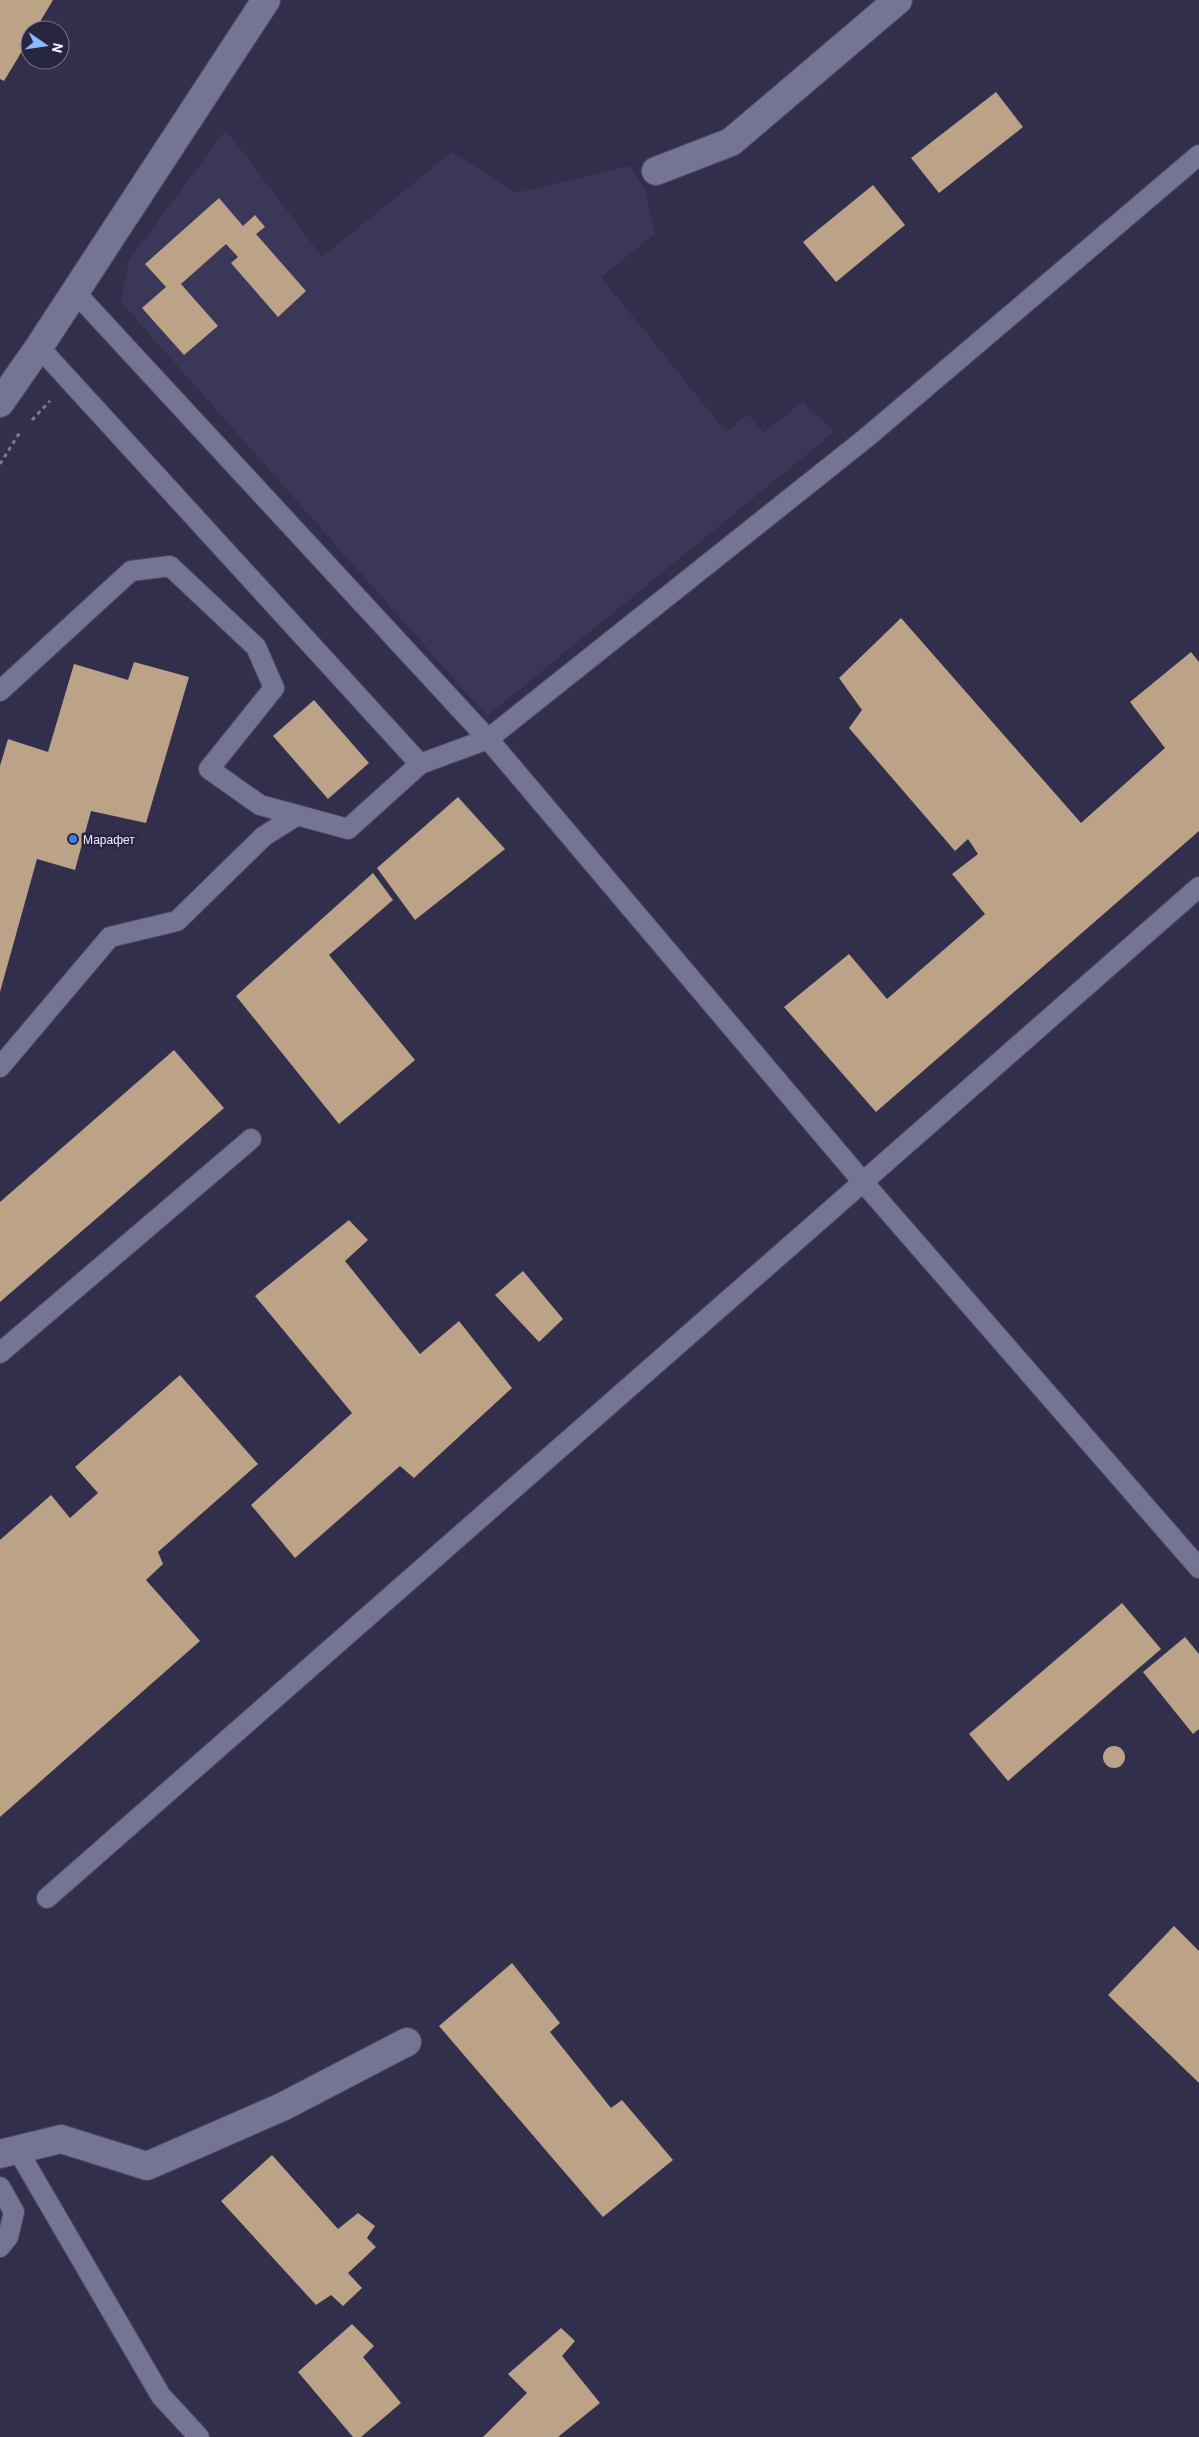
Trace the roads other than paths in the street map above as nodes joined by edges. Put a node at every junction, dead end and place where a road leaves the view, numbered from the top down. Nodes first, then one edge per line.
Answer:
1 (266, 0) edge
2 (898, 0) edge
3 (1199, 154) edge
4 (656, 171) dead end
5 (74, 291) junction
6 (39, 348) junction
7 (0, 403) edge
8 (0, 691) edge
9 (488, 739) junction
10 (420, 764) junction
11 (296, 816) junction
12 (1199, 887) edge
13 (0, 1067) edge
14 (251, 1140) dead end
15 (863, 1182) junction
16 (0, 1353) edge
17 (1199, 1568) edge
18 (47, 1898) dead end
19 (407, 2042) dead end
20 (9, 2151) edge
21 (0, 2187) edge
22 (0, 2247) edge
23 (199, 2437) edge

1 - 5 street
2 - 4 street
3 - 9 lane
5 - 6 street
5 - 9 lane
6 - 7 street
6 - 10 lane
8 - 11 lane
9 - 10 lane
9 - 15 lane
10 - 11 lane
11 - 13 lane
12 - 15 lane
14 - 16 lane
15 - 17 lane
15 - 18 lane
19 - 20 street
20 - 23 lane
21 - 22 lane

